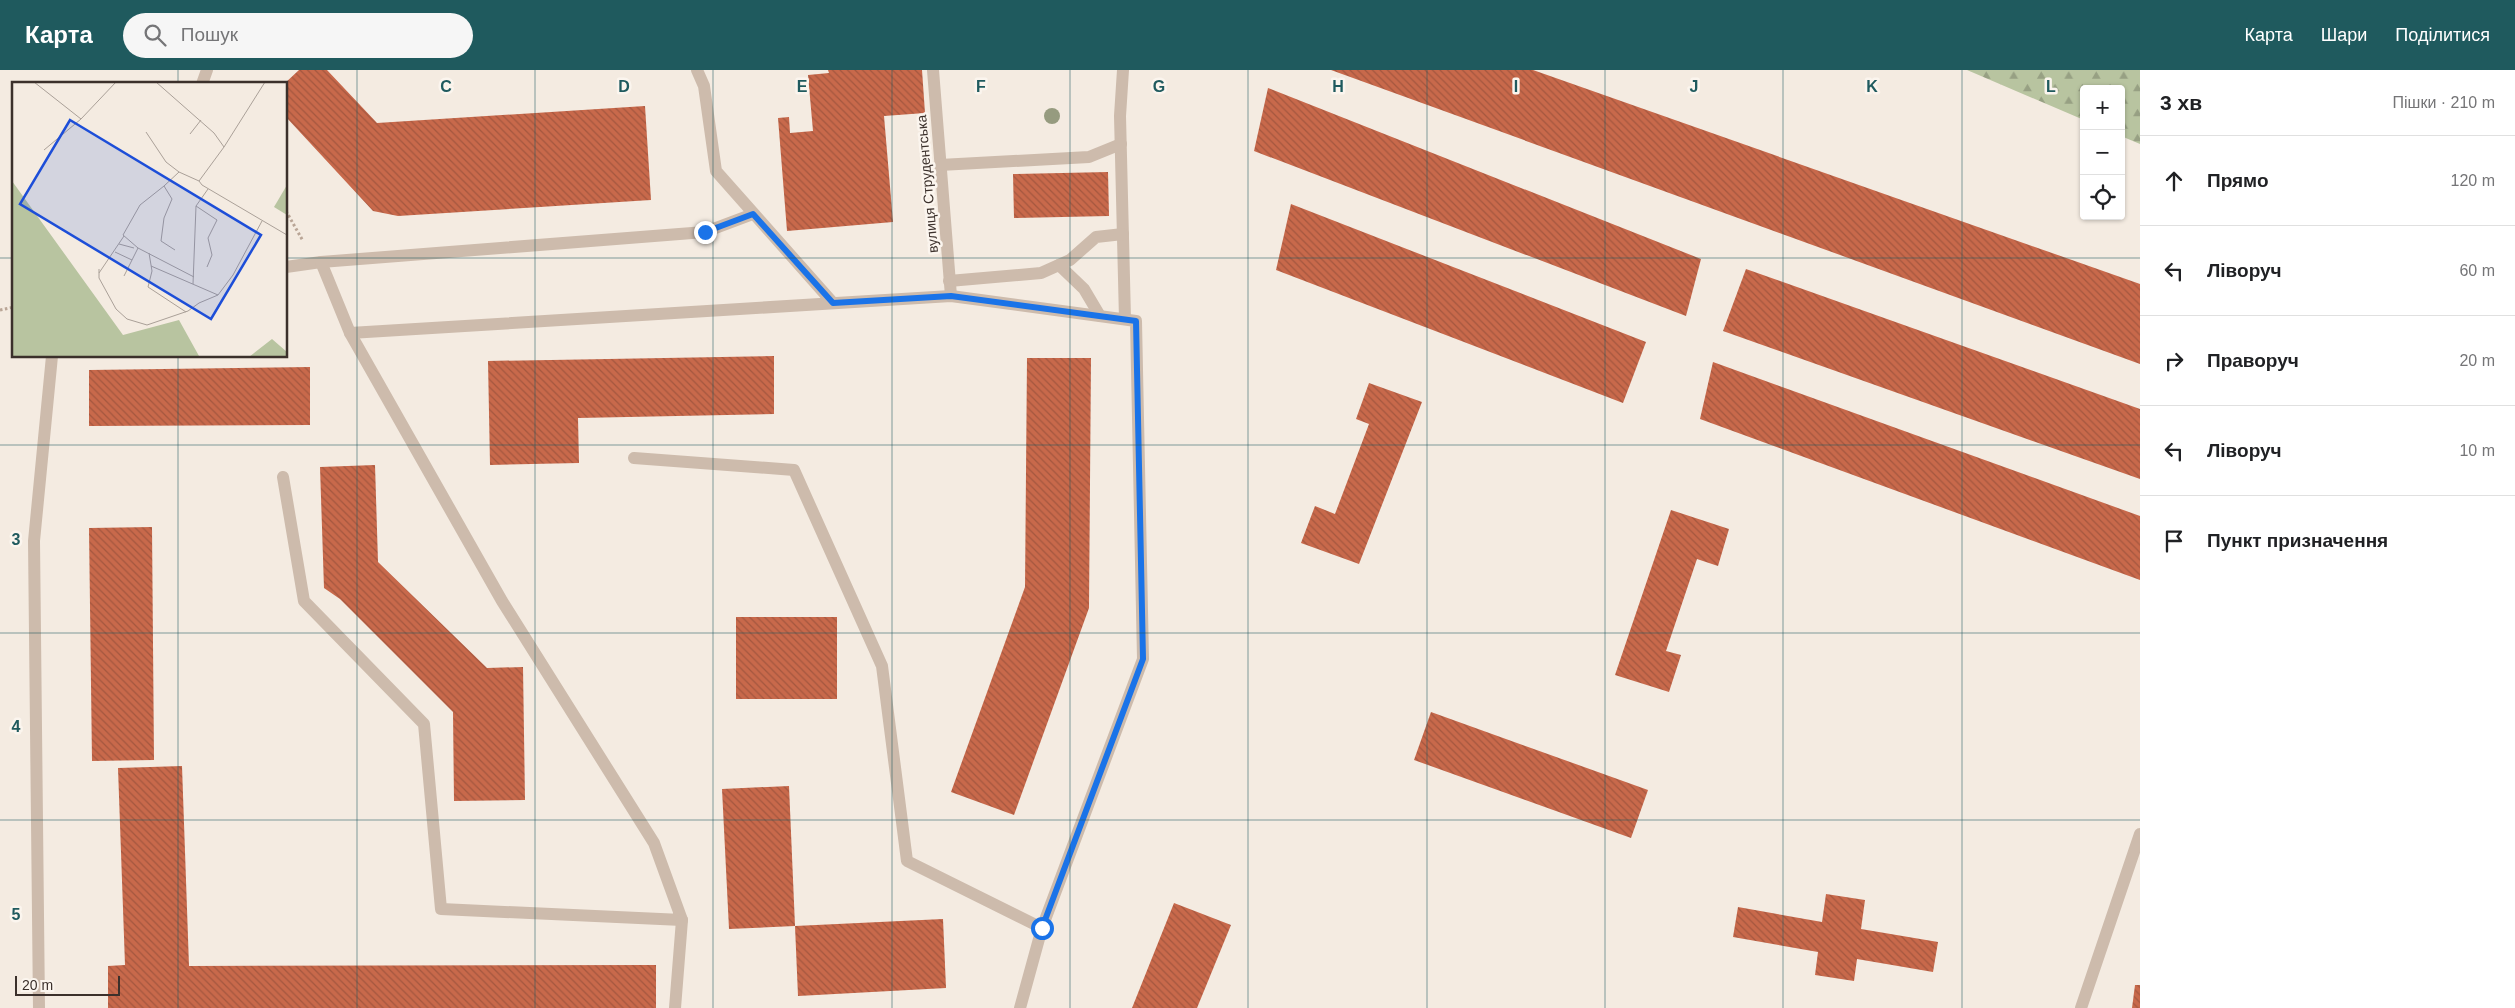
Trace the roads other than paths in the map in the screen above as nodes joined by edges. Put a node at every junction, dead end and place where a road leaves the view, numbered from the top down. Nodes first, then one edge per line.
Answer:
1 (208, 70) edge
2 (697, 70) edge
3 (933, 70) edge
4 (1123, 70) edge
5 (203, 82) edge
6 (1120, 144) junction
7 (940, 165) junction
8 (753, 214) junction
9 (1123, 234) junction
10 (321, 262) junction
11 (1059, 265) junction
12 (288, 267) edge
13 (949, 281) junction
14 (951, 296) junction
15 (833, 303) junction
16 (1100, 316) junction
17 (1125, 319) junction
18 (350, 333) junction
19 (52, 358) edge
20 (634, 458) dead end
21 (283, 476) dead end
22 (2140, 834) edge
23 (682, 920) junction
24 (1042, 928) junction
25 (39, 1008) edge
26 (675, 1008) edge
27 (1020, 1008) edge
28 (2081, 1008) edge

1 - 5 street
2 - 8 street
3 - 7 street, вулиця Струдентська
4 - 6 street
6 - 7 street
6 - 9 street
7 - 13 street, вулиця Струдентська
8 - 10 street
8 - 15 street
9 - 11 street
9 - 17 street
10 - 12 street
10 - 18 street
11 - 13 street
11 - 16 street
13 - 14 street, вулиця Струдентська
14 - 15 street
14 - 16 street
15 - 18 street
16 - 17 street
17 - 24 street
18 - 23 street
19 - 25 street
20 - 24 street
21 - 23 street
22 - 28 street
23 - 26 street
24 - 27 street

